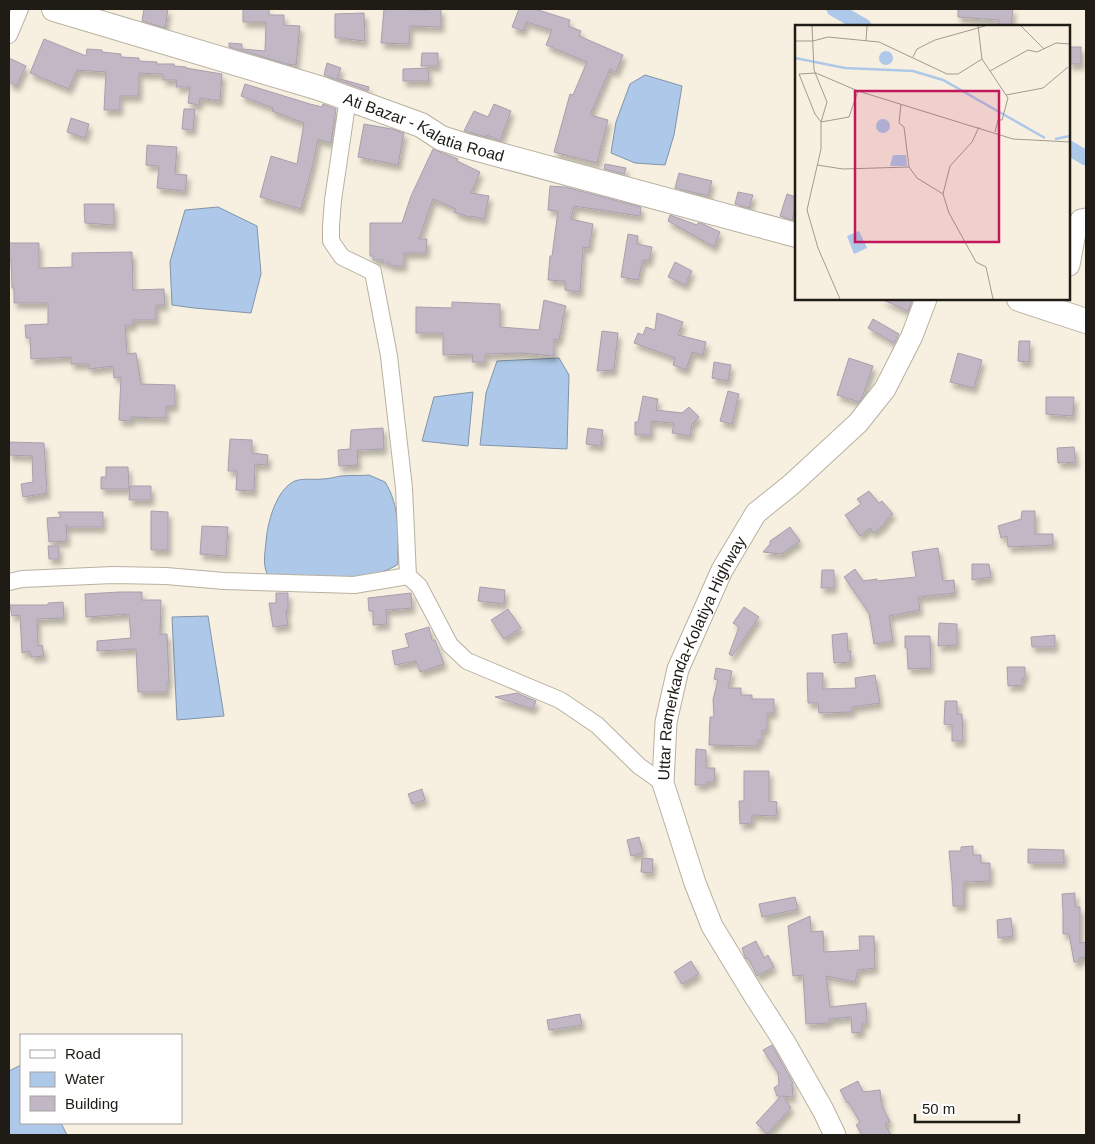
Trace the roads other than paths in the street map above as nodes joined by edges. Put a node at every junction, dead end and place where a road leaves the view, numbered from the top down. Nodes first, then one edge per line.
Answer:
1 (20, 9) edge
2 (54, 9) edge
3 (9, 36) edge
4 (348, 98) junction
5 (1086, 218) edge
6 (795, 235) edge
7 (1070, 260) edge
8 (926, 300) edge
9 (1026, 300) edge
10 (1060, 305) edge
11 (1086, 321) edge
12 (408, 576) junction
13 (9, 582) edge
14 (663, 783) junction
15 (835, 1135) edge

1 - 3 street
2 - 4 main road, Ati Bazar - Kalatia Road
4 - 6 main road, Ati Bazar - Kalatia Road
4 - 12 street
5 - 7 street
8 - 14 street, Uttar Ramerkanda-Kolatiya Highway
9 - 10 main road
10 - 11 main road
12 - 13 street
12 - 14 street
14 - 15 street, Uttar Ramerkanda-Kolatiya Highway

